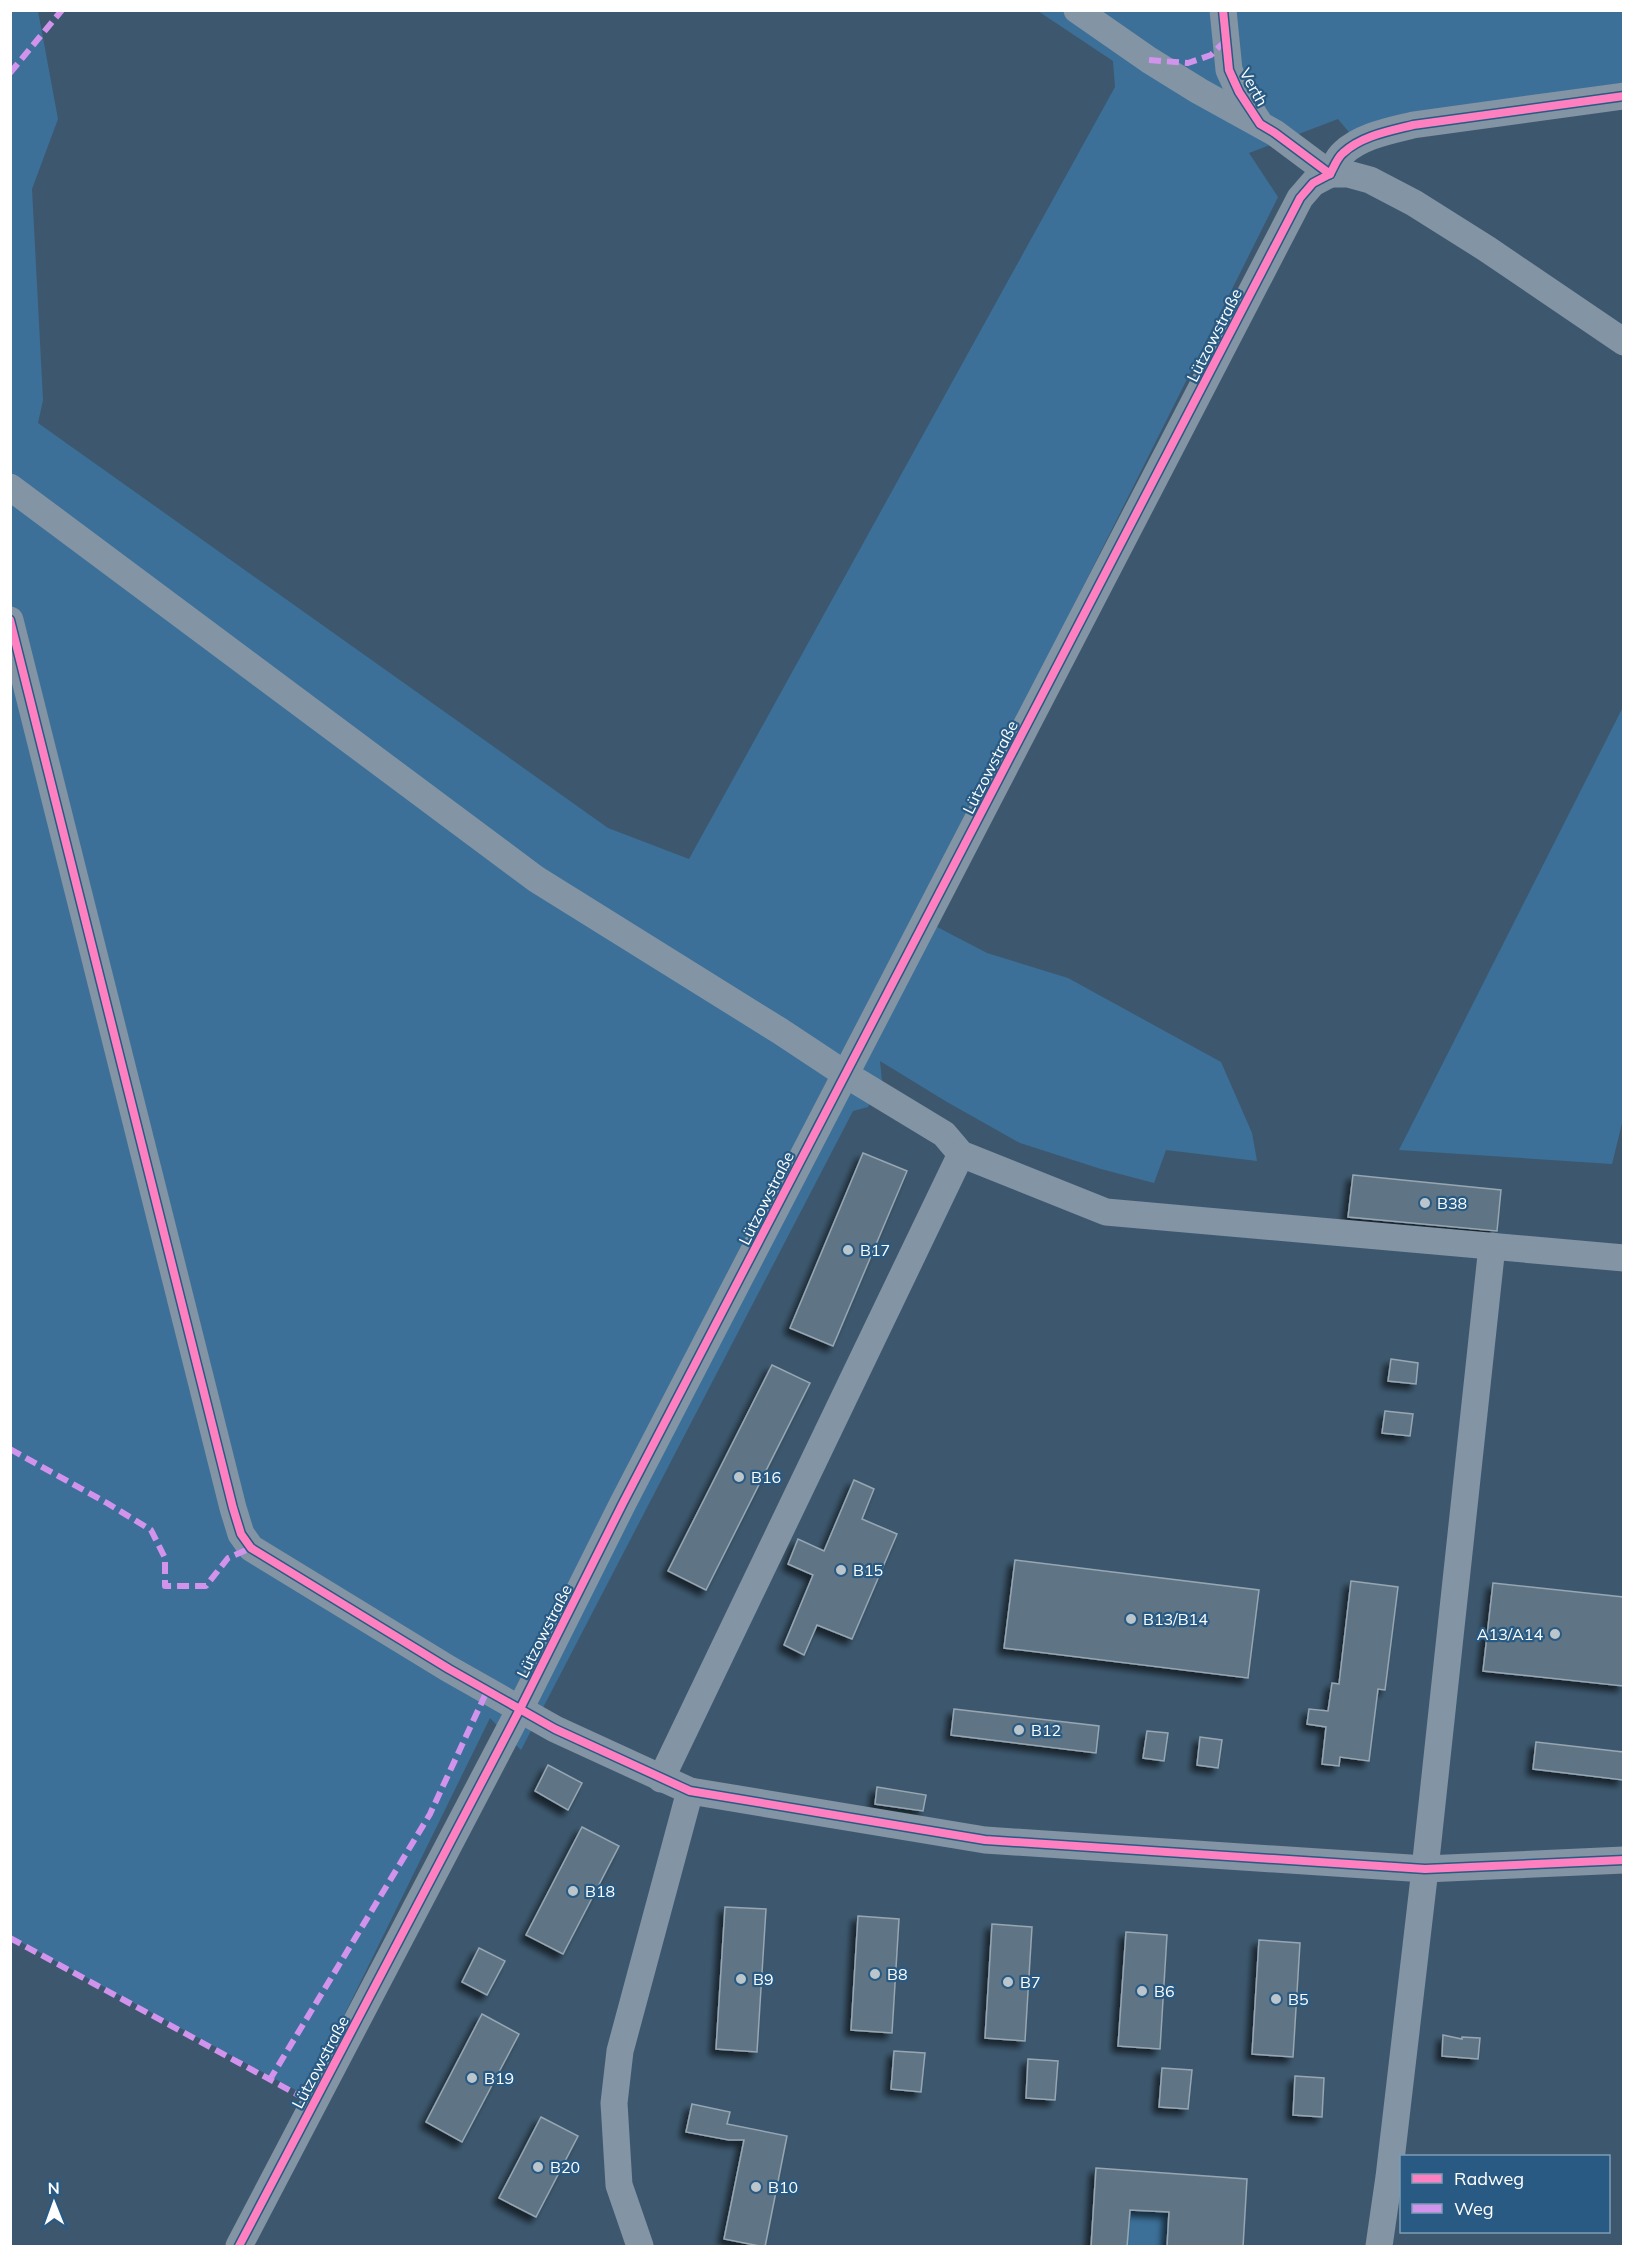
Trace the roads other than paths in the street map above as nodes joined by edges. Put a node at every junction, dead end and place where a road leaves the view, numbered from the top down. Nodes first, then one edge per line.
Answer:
1 (1077, 10) edge
2 (1223, 10) edge
3 (1623, 96) edge
4 (1260, 124) junction
5 (1330, 174) junction
6 (1623, 342) edge
7 (10, 487) edge
8 (10, 620) edge
9 (845, 1074) junction
10 (961, 1154) junction
11 (1492, 1246) junction
12 (1623, 1258) edge
13 (520, 1709) junction
14 (662, 1779) junction
15 (690, 1791) junction
16 (1623, 1860) edge
17 (1425, 1869) junction
18 (239, 2247) edge
19 (640, 2247) edge
20 (1379, 2247) edge

1 - 4 street, Verth
2 - 4 street, Verth
3 - 5 street, Lützowstraße
4 - 5 street, Verth
5 - 6 street
5 - 9 street, Lützowstraße
7 - 9 street
8 - 13 street
9 - 10 street
9 - 13 street, Lützowstraße
10 - 11 street
10 - 14 street
11 - 12 street
11 - 17 street
13 - 14 street
13 - 18 street, Lützowstraße
14 - 15 street
15 - 17 street
15 - 19 street
16 - 17 street
17 - 20 street

